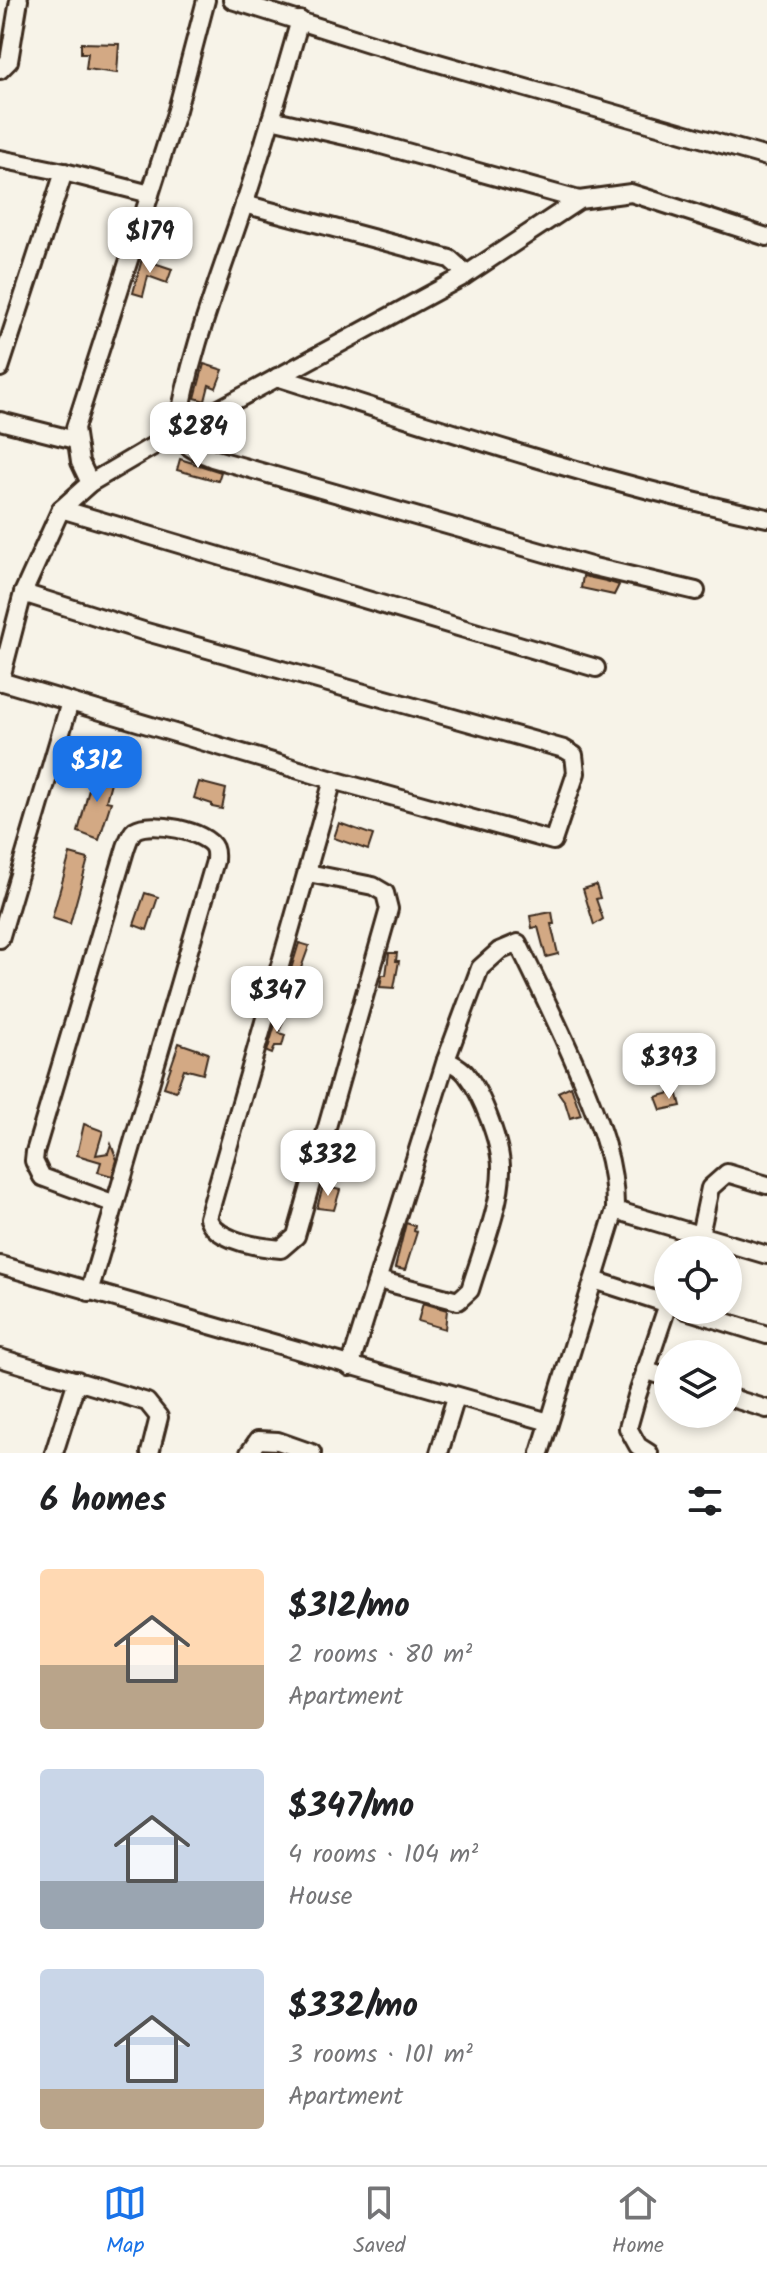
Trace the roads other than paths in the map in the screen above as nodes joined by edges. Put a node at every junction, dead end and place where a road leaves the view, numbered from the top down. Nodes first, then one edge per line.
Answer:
1 (19, 0) edge
2 (206, 0) edge
3 (232, 0) edge
4 (300, 20) junction
5 (0, 70) edge
6 (271, 119) junction
7 (767, 157) edge
8 (0, 159) edge
9 (64, 172) junction
10 (150, 194) junction
11 (579, 200) junction
12 (244, 204) junction
13 (767, 237) edge
14 (464, 276) junction
15 (0, 368) edge
16 (277, 377) junction
17 (0, 421) edge
18 (177, 432) junction
19 (75, 440) junction
20 (90, 483) junction
21 (61, 509) junction
22 (767, 518) edge
23 (696, 591) dead end
24 (23, 593) junction
25 (596, 668) dead end
26 (0, 681) edge
27 (70, 702) junction
28 (333, 780) junction
29 (308, 873) junction
30 (0, 939) edge
31 (446, 1060) junction
32 (767, 1185) edge
33 (115, 1204) junction
34 (615, 1210) junction
35 (700, 1235) junction
36 (767, 1255) edge
37 (0, 1265) edge
38 (378, 1280) junction
39 (594, 1280) junction
40 (89, 1292) junction
41 (654, 1299) edge
42 (661, 1324) edge
43 (731, 1324) edge
44 (767, 1335) edge
45 (0, 1358) edge
46 (350, 1367) junction
47 (645, 1370) junction
48 (654, 1373) edge
49 (77, 1380) junction
50 (456, 1397) junction
51 (742, 1401) edge
52 (767, 1409) edge
53 (549, 1422) junction
54 (54, 1453) edge
55 (150, 1453) edge
56 (249, 1453) edge
57 (312, 1453) edge
58 (439, 1453) edge
59 (540, 1453) edge
60 (649, 1453) edge

1 - 5 street
2 - 10 street
3 - 4 street
4 - 6 street
4 - 7 street
6 - 11 street
6 - 12 street
8 - 9 street
9 - 10 street
9 - 15 street
10 - 19 street
11 - 13 street
11 - 14 street
12 - 14 street
12 - 18 street
14 - 16 street
16 - 18 street
16 - 22 street
17 - 19 street
18 - 20 street
18 - 23 street
19 - 20 street
20 - 21 street
21 - 24 street
21 - 25 street
24 - 26 street
24 - 28 street
26 - 27 street
27 - 28 street
27 - 30 street
28 - 29 street
29 - 29 street
31 - 34 street
31 - 38 street
31 - 38 street
32 - 35 street
33 - 33 street
33 - 40 street
34 - 35 street
34 - 39 street
35 - 36 street
37 - 40 street
38 - 46 street
39 - 41 street
39 - 53 street
40 - 46 street
42 - 47 street
43 - 44 street
45 - 49 street
46 - 50 street
47 - 48 street
47 - 60 street
49 - 54 street
49 - 55 street
50 - 53 street
50 - 58 street
51 - 52 street
53 - 59 street
56 - 57 street

